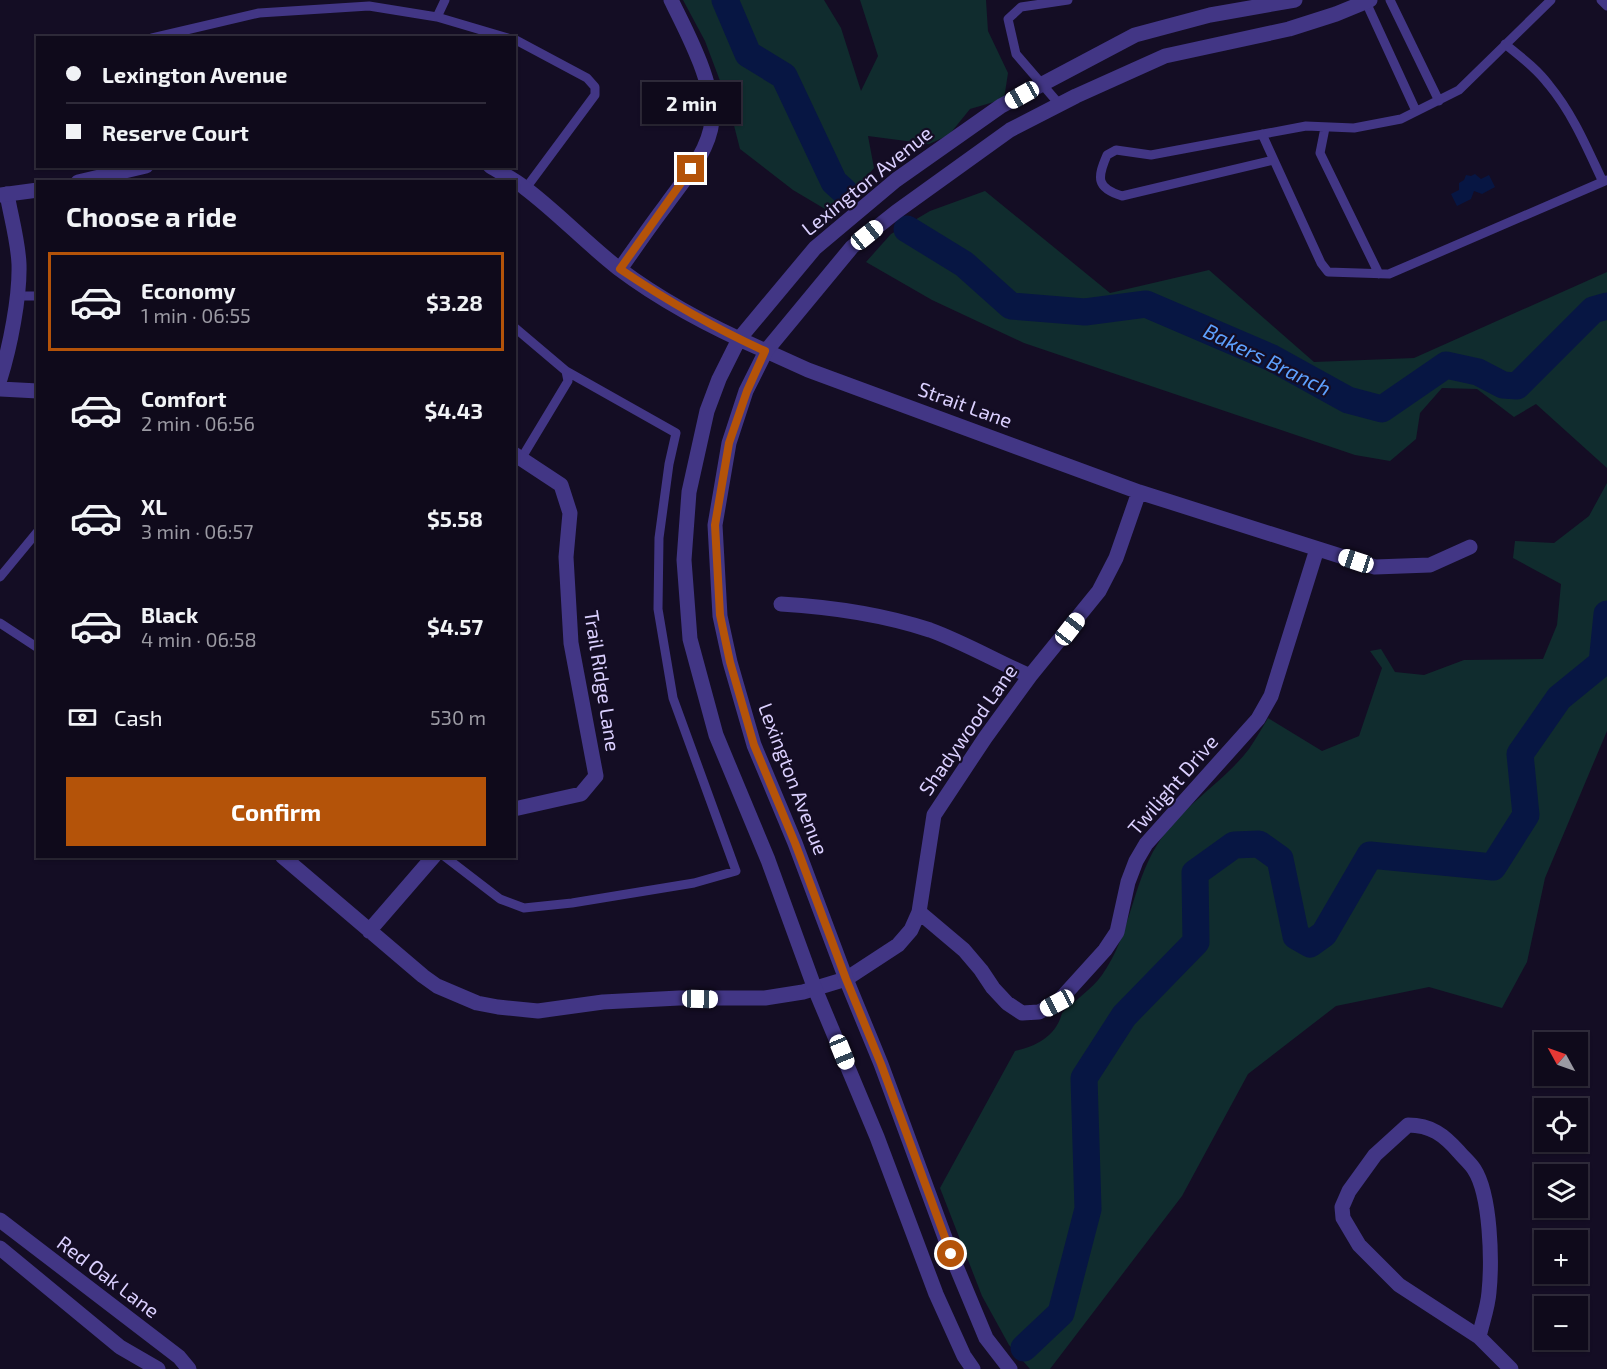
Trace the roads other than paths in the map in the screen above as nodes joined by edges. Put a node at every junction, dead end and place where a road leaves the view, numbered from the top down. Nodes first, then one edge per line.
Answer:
1 (445, 0) edge
2 (671, 0) edge
3 (1068, 0) edge
4 (1295, 0) edge
5 (1390, 0) edge
6 (1551, 0) edge
7 (1601, 0) edge
8 (1367, 1) edge
9 (1018, 3) edge
10 (1607, 6) edge
11 (437, 16) junction
12 (161, 36) edge
13 (502, 36) edge
14 (516, 40) edge
15 (1505, 44) junction
16 (1042, 83) junction
17 (1439, 101) junction
18 (1060, 105) junction
19 (1416, 111) junction
20 (1325, 128) junction
21 (1262, 134) junction
22 (1274, 160) junction
23 (128, 168) edge
24 (493, 168) edge
25 (111, 170) edge
26 (84, 180) edge
27 (513, 180) edge
28 (1605, 181) edge
29 (516, 182) edge
30 (526, 188) junction
31 (36, 190) edge
32 (3, 194) edge
33 (620, 269) junction
34 (1379, 274) junction
35 (16, 296) junction
36 (36, 296) edge
37 (516, 329) edge
38 (740, 339) junction
39 (765, 351) junction
40 (566, 371) junction
41 (0, 379) edge
42 (0, 389) edge
43 (36, 391) edge
44 (518, 457) edge
45 (1139, 492) junction
46 (36, 533) edge
47 (1470, 547) dead end
48 (1317, 549) junction
49 (0, 577) edge
50 (781, 604) dead end
51 (0, 623) edge
52 (36, 647) edge
53 (1030, 676) junction
54 (516, 809) edge
55 (284, 858) edge
56 (432, 858) edge
57 (447, 858) edge
58 (919, 912) junction
59 (369, 932) junction
60 (846, 979) junction
61 (815, 988) junction
62 (0, 1220) edge
63 (0, 1248) edge
64 (1479, 1337) junction
65 (159, 1369) edge
66 (189, 1369) edge
67 (974, 1369) edge
68 (1010, 1369) edge
69 (1512, 1369) edge

1 - 11 lane
2 - 33 street
3 - 9 lane
4 - 16 street, Lexington Avenue
5 - 17 lane
6 - 15 lane
7 - 10 lane
8 - 18 street, Lexington Avenue
8 - 19 lane
9 - 16 lane
11 - 12 lane
11 - 13 lane
14 - 30 lane
15 - 17 lane
15 - 28 lane
16 - 18 lane
16 - 38 street, Lexington Avenue
17 - 19 lane
18 - 39 street, Lexington Avenue
19 - 20 lane
20 - 21 lane
20 - 34 lane
21 - 22 lane
21 - 22 lane
22 - 34 lane
23 - 25 street
24 - 27 street, Strait Lane
25 - 26 street
28 - 34 lane
29 - 30 street, Strait Lane
30 - 33 street, Strait Lane
31 - 32 street
32 - 35 street
33 - 38 street, Strait Lane
35 - 36 lane
35 - 41 street
37 - 40 lane
38 - 39 street, Strait Lane
38 - 61 street, Lexington Avenue
39 - 45 street, Strait Lane
39 - 60 street, Lexington Avenue
40 - 44 lane
40 - 57 lane
42 - 43 street
44 - 54 street, Trail Ridge Lane
45 - 48 street, Strait Lane
45 - 53 street, Shadywood Lane
46 - 49 lane
47 - 48 street, Strait Lane
48 - 58 street, Twilight Drive
50 - 53 street
51 - 52 lane
53 - 58 street, Shadywood Lane
55 - 59 street, Shadywood Lane
56 - 59 street
58 - 60 street, Shadywood Lane
59 - 61 street, Shadywood Lane
60 - 61 street, Shadywood Lane
60 - 68 street, Lexington Avenue
61 - 67 street, Lexington Avenue
62 - 66 street, Red Oak Lane
63 - 65 street
64 - 64 street
64 - 69 street

